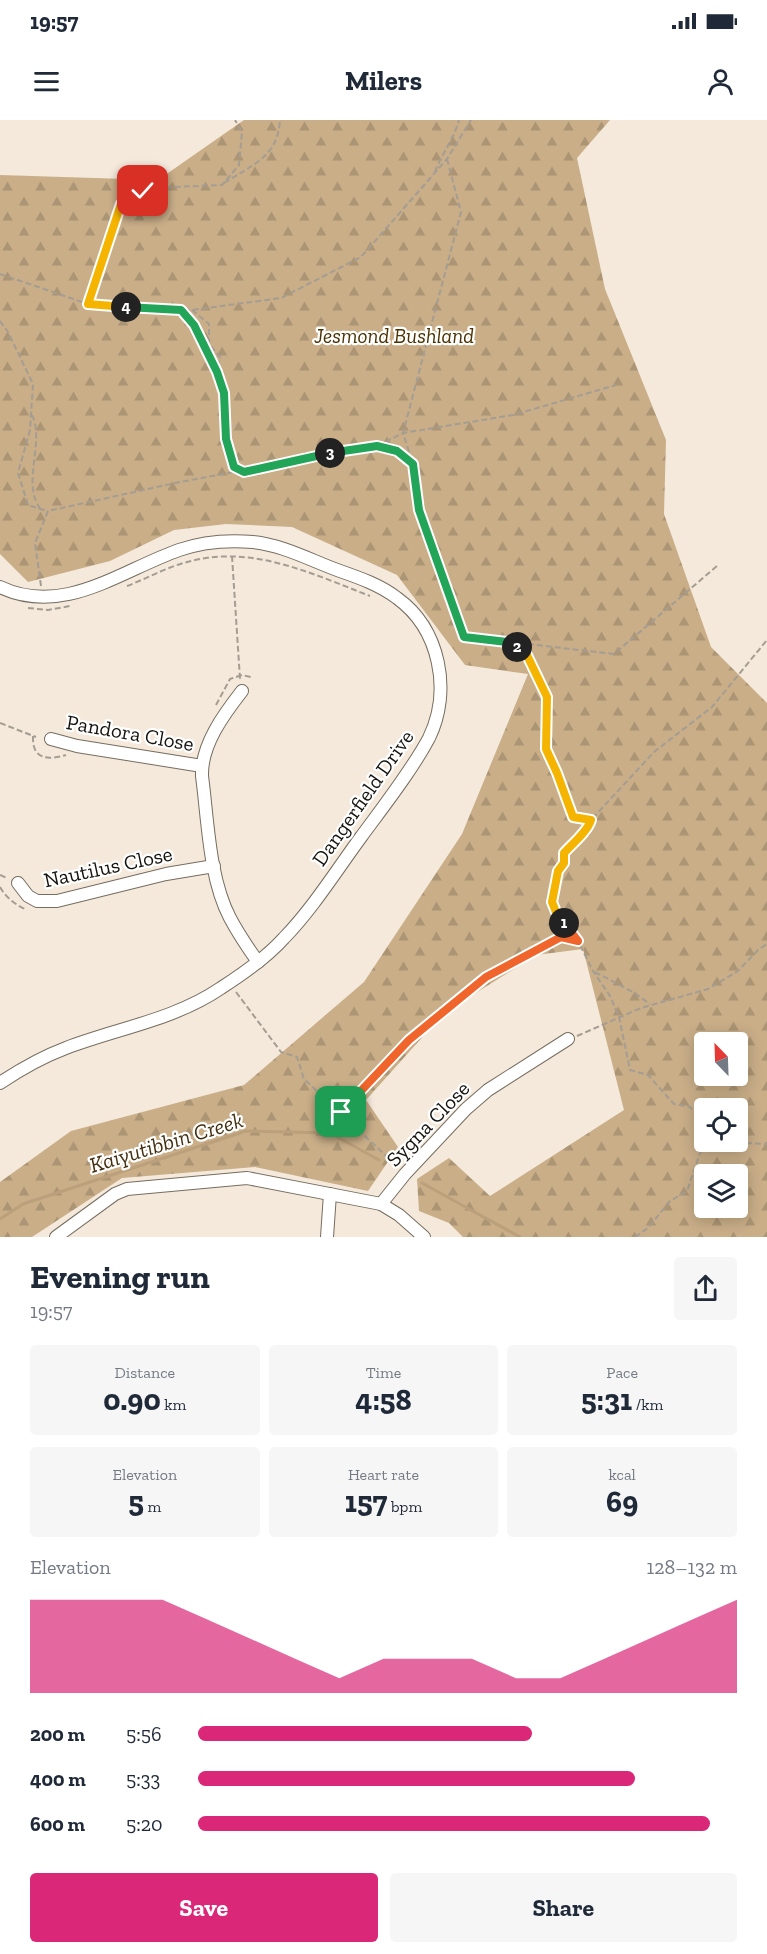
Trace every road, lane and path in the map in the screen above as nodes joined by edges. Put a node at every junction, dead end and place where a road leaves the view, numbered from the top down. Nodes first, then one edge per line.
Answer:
1 (234, 120) edge
2 (280, 120) edge
3 (459, 120) edge
4 (471, 120) edge
5 (447, 159) junction
6 (434, 174) junction
7 (222, 185) junction
8 (0, 274) edge
9 (88, 304) junction
10 (181, 310) junction
11 (192, 310) junction
12 (0, 321) edge
13 (217, 372) junction
14 (616, 385) dead end
15 (31, 414) junction
16 (403, 433) junction
17 (377, 446) junction
18 (413, 464) junction
19 (234, 467) junction
20 (234, 472) junction
21 (244, 472) junction
22 (40, 509) junction
23 (48, 511) junction
24 (233, 541) junction
25 (232, 556) junction
26 (717, 566) dead end
27 (0, 587) edge
28 (43, 598) junction
29 (376, 599) dead end
30 (767, 640) edge
31 (507, 642) junction
32 (239, 674) dead end
33 (242, 691) dead end
34 (0, 723) edge
35 (36, 737) dead end
36 (51, 739) dead end
37 (202, 766) junction
38 (591, 820) junction
39 (214, 866) junction
40 (18, 883) dead end
41 (0, 887) edge
42 (28, 910) dead end
43 (578, 941) junction
44 (767, 944) edge
45 (258, 962) junction
46 (593, 971) junction
47 (233, 987) junction
48 (230, 996) dead end
49 (651, 1005) junction
50 (619, 1017) junction
51 (568, 1039) joint
52 (0, 1083) edge
53 (341, 1112) junction
54 (694, 1112) edge
55 (748, 1143) edge
56 (767, 1144) edge
57 (701, 1152) edge
58 (405, 1174) junction
59 (330, 1194) junction
60 (381, 1204) junction
61 (56, 1237) edge
62 (327, 1237) edge
63 (424, 1237) edge
64 (635, 1237) edge

1 - 7 path
2 - 7 path
3 - 6 path
4 - 5 path
5 - 6 path
5 - 16 path
6 - 11 path
7 - 9 path
8 - 9 path
9 - 10 path
10 - 11 path
10 - 13 path
11 - 13 path
12 - 15 path
13 - 19 path
14 - 16 path
15 - 22 path
15 - 22 path
16 - 17 path
16 - 18 path
17 - 18 path
17 - 21 path
18 - 31 path
19 - 20 path
19 - 21 path
20 - 21 path
20 - 23 path
22 - 23 path
23 - 28 path
24 - 25 path
24 - 28 street, Dangerfield Drive
24 - 45 street, Dangerfield Drive
25 - 29 path
25 - 32 path
26 - 31 path
27 - 28 street, Dangerfield Drive
30 - 38 path
31 - 38 path
33 - 37 street
34 - 35 path
36 - 37 street, Pandora Close
37 - 39 street
38 - 43 path
39 - 40 street, Nautilus Close
39 - 45 street
41 - 42 path
43 - 46 path
43 - 53 path
44 - 49 path
45 - 47 street, Dangerfield Drive
46 - 49 path
46 - 50 path
47 - 48 path
47 - 52 street, Dangerfield Drive
47 - 53 path
49 - 50 path
50 - 51 path
50 - 54 path
51 - 58 street, Sygna Close
53 - 58 path
55 - 56 path
57 - 64 path
58 - 60 street, Sygna Close
59 - 60 street
59 - 61 street
59 - 62 street
60 - 63 street

